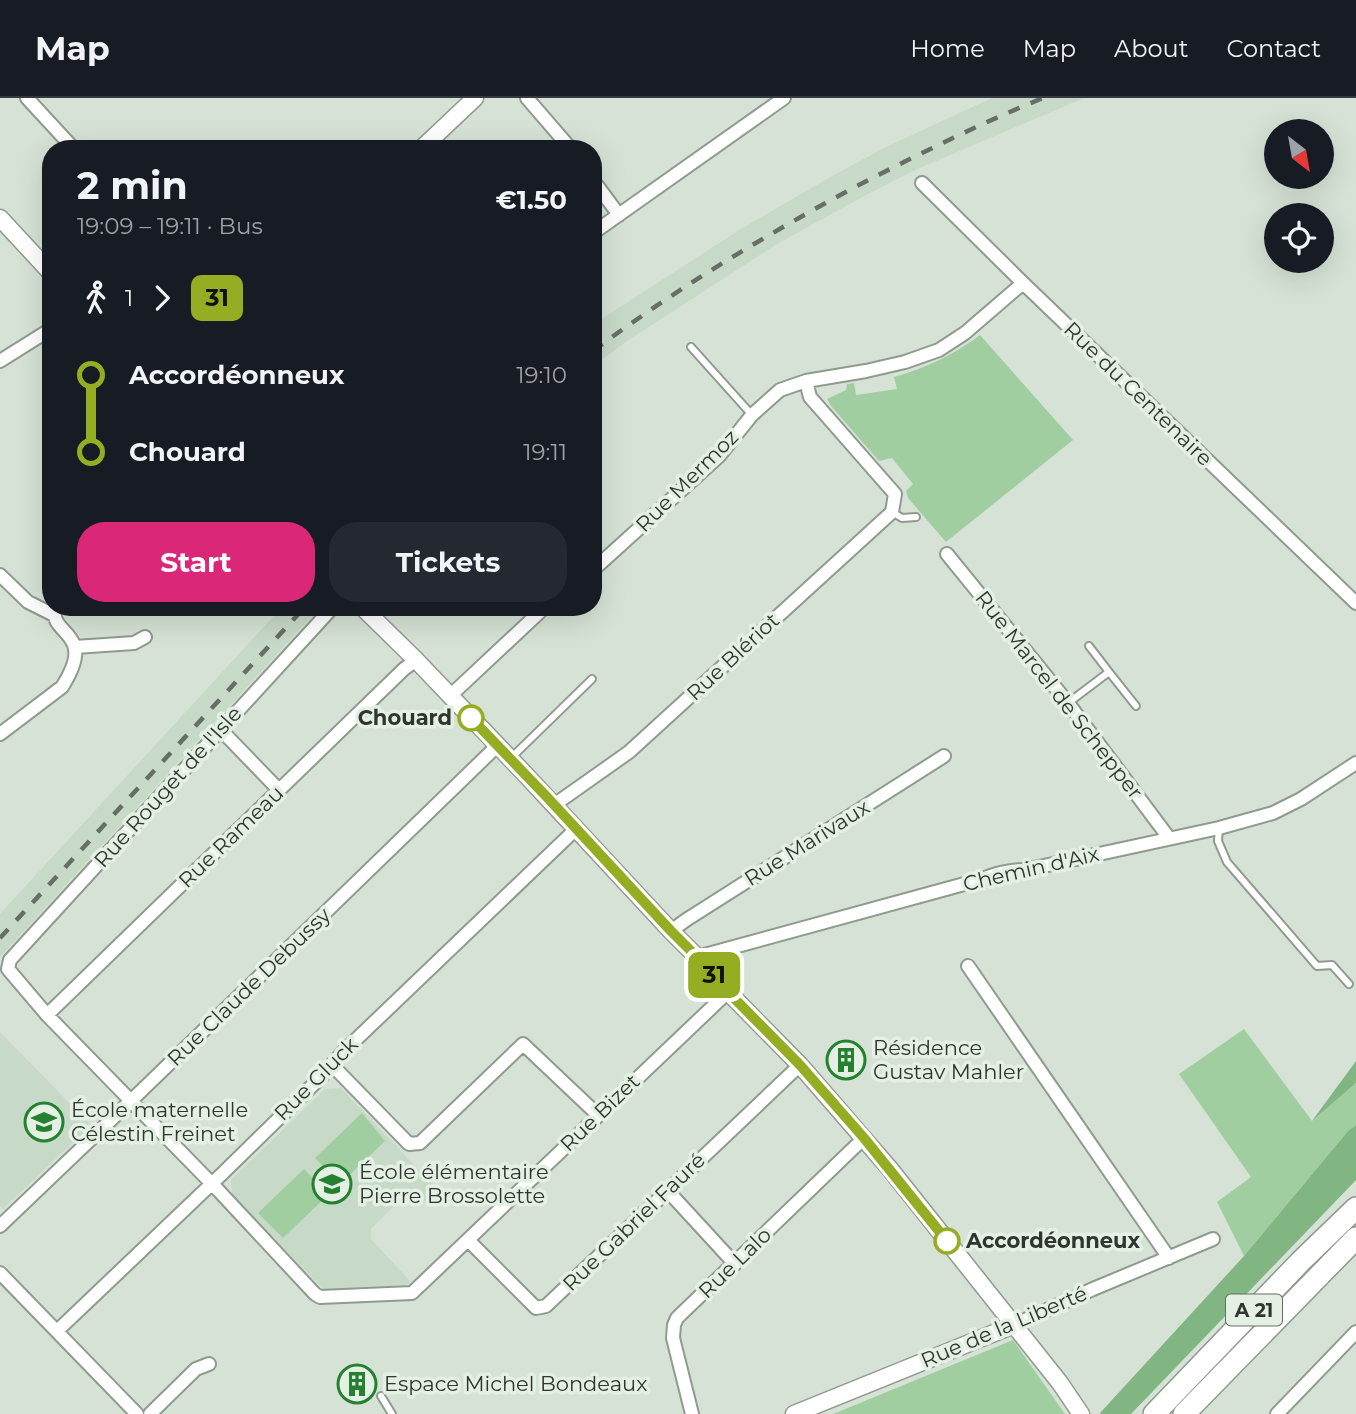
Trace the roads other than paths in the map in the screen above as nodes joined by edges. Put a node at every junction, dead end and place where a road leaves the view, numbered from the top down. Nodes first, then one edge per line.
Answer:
1 (27, 98) edge
2 (475, 98) edge
3 (527, 98) edge
4 (784, 98) edge
5 (66, 140) edge
6 (431, 140) edge
7 (563, 140) edge
8 (922, 183) dead end
9 (602, 192) edge
10 (619, 215) junction
11 (0, 218) edge
12 (602, 227) edge
13 (42, 263) edge
14 (1023, 283) junction
15 (42, 335) edge
16 (691, 347) dead end
17 (0, 361) edge
18 (806, 380) junction
19 (752, 415) junction
20 (892, 512) junction
21 (916, 517) dead end
22 (947, 554) dead end
23 (602, 562) edge
24 (0, 575) edge
25 (1356, 603) edge
26 (42, 607) edge
27 (55, 616) edge
28 (325, 616) edge
29 (371, 616) edge
30 (535, 616) edge
31 (145, 637) dead end
32 (1089, 646) dead end
33 (75, 647) junction
34 (415, 660) junction
35 (1109, 671) junction
36 (592, 679) dead end
37 (450, 696) junction
38 (1068, 703) junction
39 (1136, 706) dead end
40 (220, 730) junction
41 (0, 734) edge
42 (497, 746) junction
43 (944, 756) dead end
44 (510, 759) junction
45 (1356, 763) edge
46 (279, 790) junction
47 (554, 805) junction
48 (1219, 828) junction
49 (576, 829) junction
50 (1169, 838) junction
51 (671, 931) junction
52 (697, 957) junction
53 (968, 966) dead end
54 (1349, 984) dead end
55 (728, 992) junction
56 (47, 1015) junction
57 (332, 1065) junction
58 (800, 1065) junction
59 (131, 1101) junction
60 (598, 1115) junction
61 (864, 1138) junction
62 (211, 1184) junction
63 (667, 1190) junction
64 (1356, 1208) edge
65 (0, 1226) edge
66 (1356, 1238) edge
67 (468, 1240) junction
68 (1213, 1240) dead end
69 (1169, 1258) junction
70 (735, 1264) junction
71 (0, 1273) edge
72 (1014, 1325) junction
73 (57, 1331) junction
74 (1356, 1332) edge
75 (209, 1364) dead end
76 (381, 1396) dead end
77 (137, 1414) edge
78 (150, 1414) edge
79 (392, 1414) edge
80 (692, 1414) edge
81 (794, 1414) edge
82 (1081, 1414) edge
83 (1154, 1414) edge
84 (1184, 1414) edge
85 (1277, 1414) edge

1 - 5 street
2 - 6 street
3 - 7 street
4 - 10 street
8 - 14 street, Rue du Centenaire
9 - 10 street
10 - 12 street
11 - 13 street
14 - 18 street
14 - 25 street, Rue du Centenaire
15 - 17 street
16 - 19 lane
18 - 19 street, Rue Mermoz
18 - 20 street
19 - 23 street, Rue Mermoz
20 - 21 lane
20 - 47 street, Rue Blériot
22 - 38 street, Rue Marcel de Schepper
24 - 26 street
27 - 33 street
28 - 40 street, Rue Rouget de l'Isle
29 - 34 street
30 - 37 street
31 - 33 street
32 - 35 lane
33 - 41 street
34 - 37 street
34 - 46 street, Rue Rameau
35 - 38 lane
35 - 39 lane
36 - 44 lane
37 - 42 street
38 - 50 street, Rue Marcel de Schepper
40 - 46 street
40 - 56 street, Rue Rouget de l'Isle
42 - 44 street
42 - 59 street, Rue Claude Debussy
43 - 51 street, Rue Marivaux
44 - 47 street
45 - 48 street, Chemin d'Aix
46 - 56 street, Rue Rameau
47 - 49 street
48 - 50 street, Chemin d'Aix
48 - 54 lane
49 - 51 street
49 - 57 street, Rue Gluck
50 - 52 street, Chemin d'Aix
51 - 52 street
52 - 55 street
53 - 69 street
55 - 58 street
55 - 60 street, Rue Bizet
56 - 59 street
57 - 60 street
57 - 62 street, Rue Gluck
58 - 61 street
58 - 63 street, Rue Gabriel Fauré
59 - 62 street
59 - 65 street, Rue Claude Debussy
60 - 67 street, Rue Bizet
61 - 70 street, Rue Lalo
61 - 72 street
62 - 67 street, Rue Bizet
62 - 73 street, Rue Gluck
63 - 67 street, Rue Gabriel Fauré
63 - 70 street
64 - 83 highway, A 21
66 - 84 highway, A 21
68 - 69 street, Rue de la Liberté
69 - 72 street, Rue de la Liberté
70 - 80 street, Rue Lalo
71 - 73 street
72 - 81 street, Rue de la Liberté
72 - 82 street
73 - 77 street
74 - 85 street
75 - 78 street
76 - 79 lane

